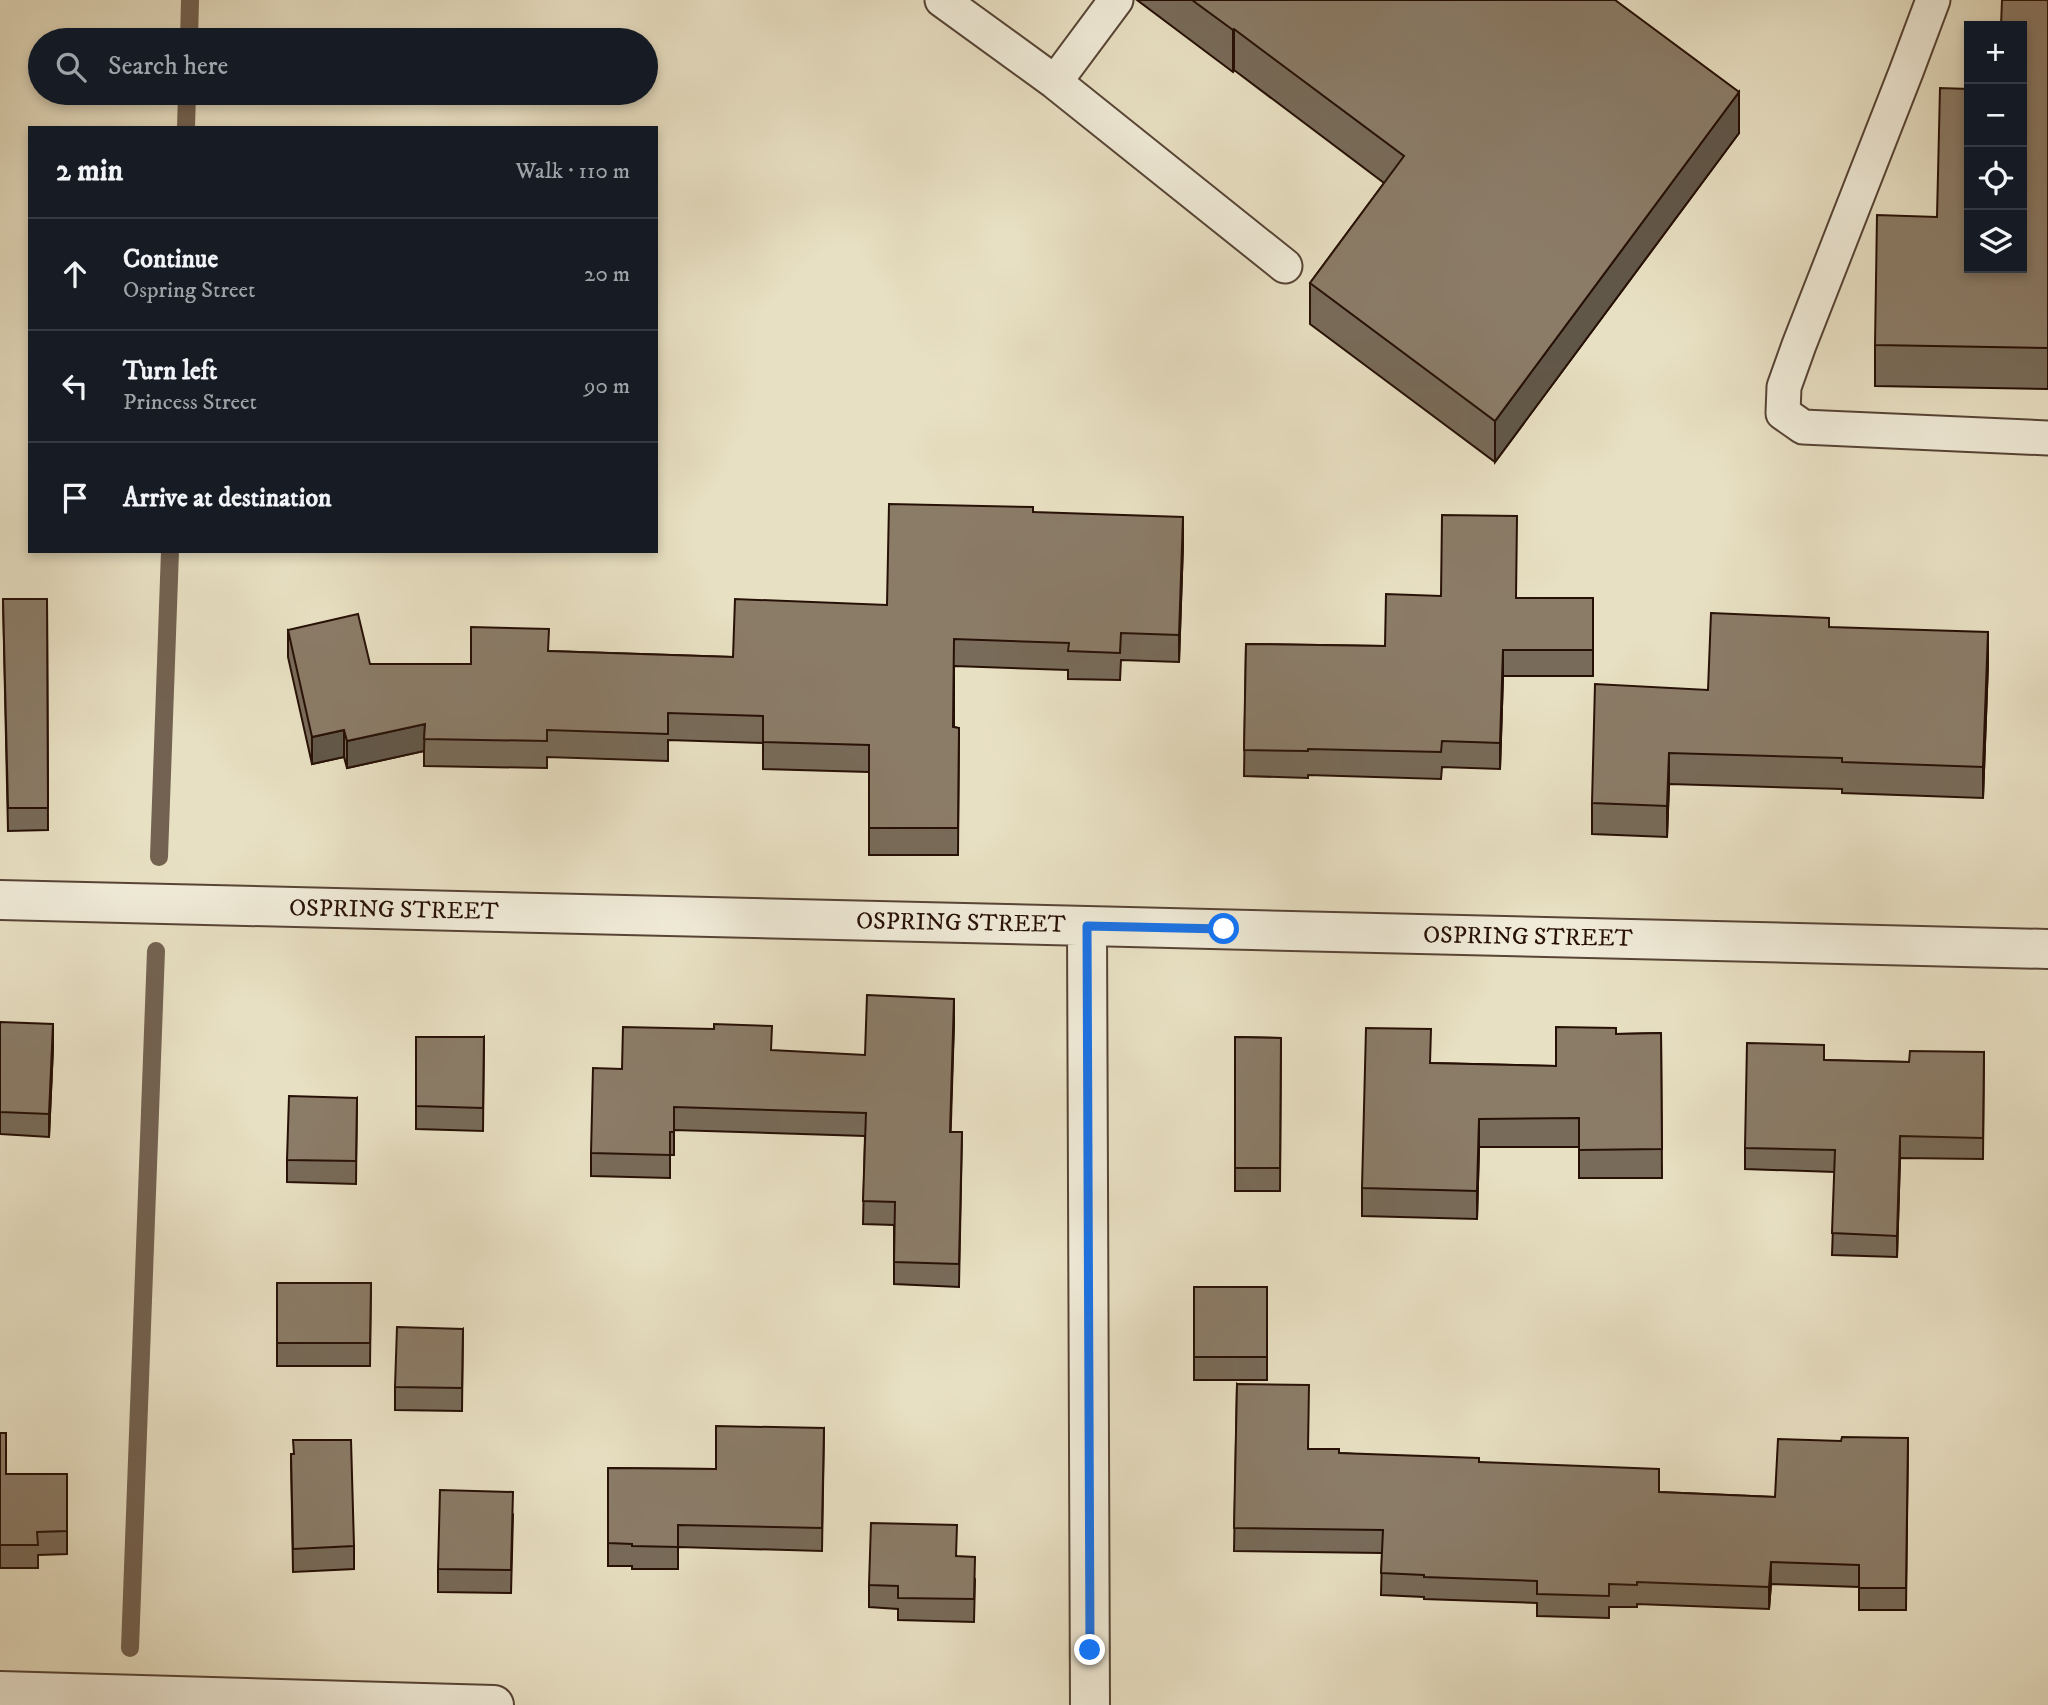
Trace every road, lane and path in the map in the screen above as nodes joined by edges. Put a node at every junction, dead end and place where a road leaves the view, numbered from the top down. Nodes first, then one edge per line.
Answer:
1 (942, 0) edge
2 (1116, 0) edge
3 (1933, 0) edge
4 (1055, 82) junction
5 (1285, 265) dead end
6 (2048, 438) edge
7 (0, 900) edge
8 (1087, 926) junction
9 (2048, 950) edge
10 (0, 1691) edge
11 (494, 1705) edge
12 (1090, 1705) edge

1 - 4 lane
2 - 4 lane
3 - 6 lane
4 - 5 lane
7 - 8 street, OSPRING STREET
8 - 9 street, OSPRING STREET
8 - 12 street
10 - 11 street

